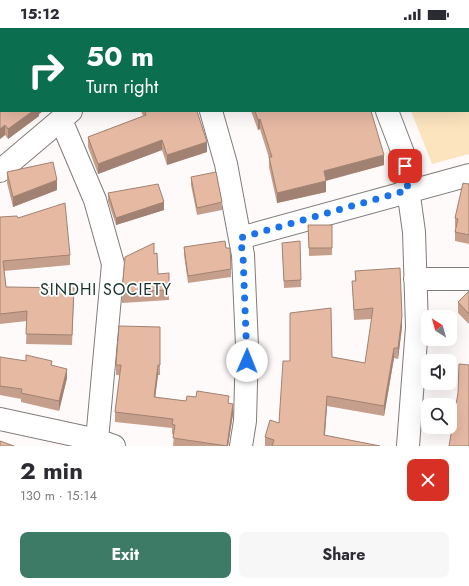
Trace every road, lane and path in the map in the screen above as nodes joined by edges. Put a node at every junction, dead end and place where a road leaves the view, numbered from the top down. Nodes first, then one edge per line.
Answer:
1 (211, 112) edge
2 (388, 112) edge
3 (66, 115) edge
4 (0, 171) edge
5 (469, 174) edge
6 (408, 190) junction
7 (240, 238) junction
8 (415, 279) junction
9 (469, 279) edge
10 (0, 419) edge
11 (102, 444) edge
12 (241, 446) edge
13 (408, 446) edge

1 - 7 street
2 - 6 street
3 - 4 street
3 - 11 street
5 - 6 street
6 - 7 street
6 - 8 street
7 - 12 street
8 - 9 street
8 - 13 street
10 - 11 street

